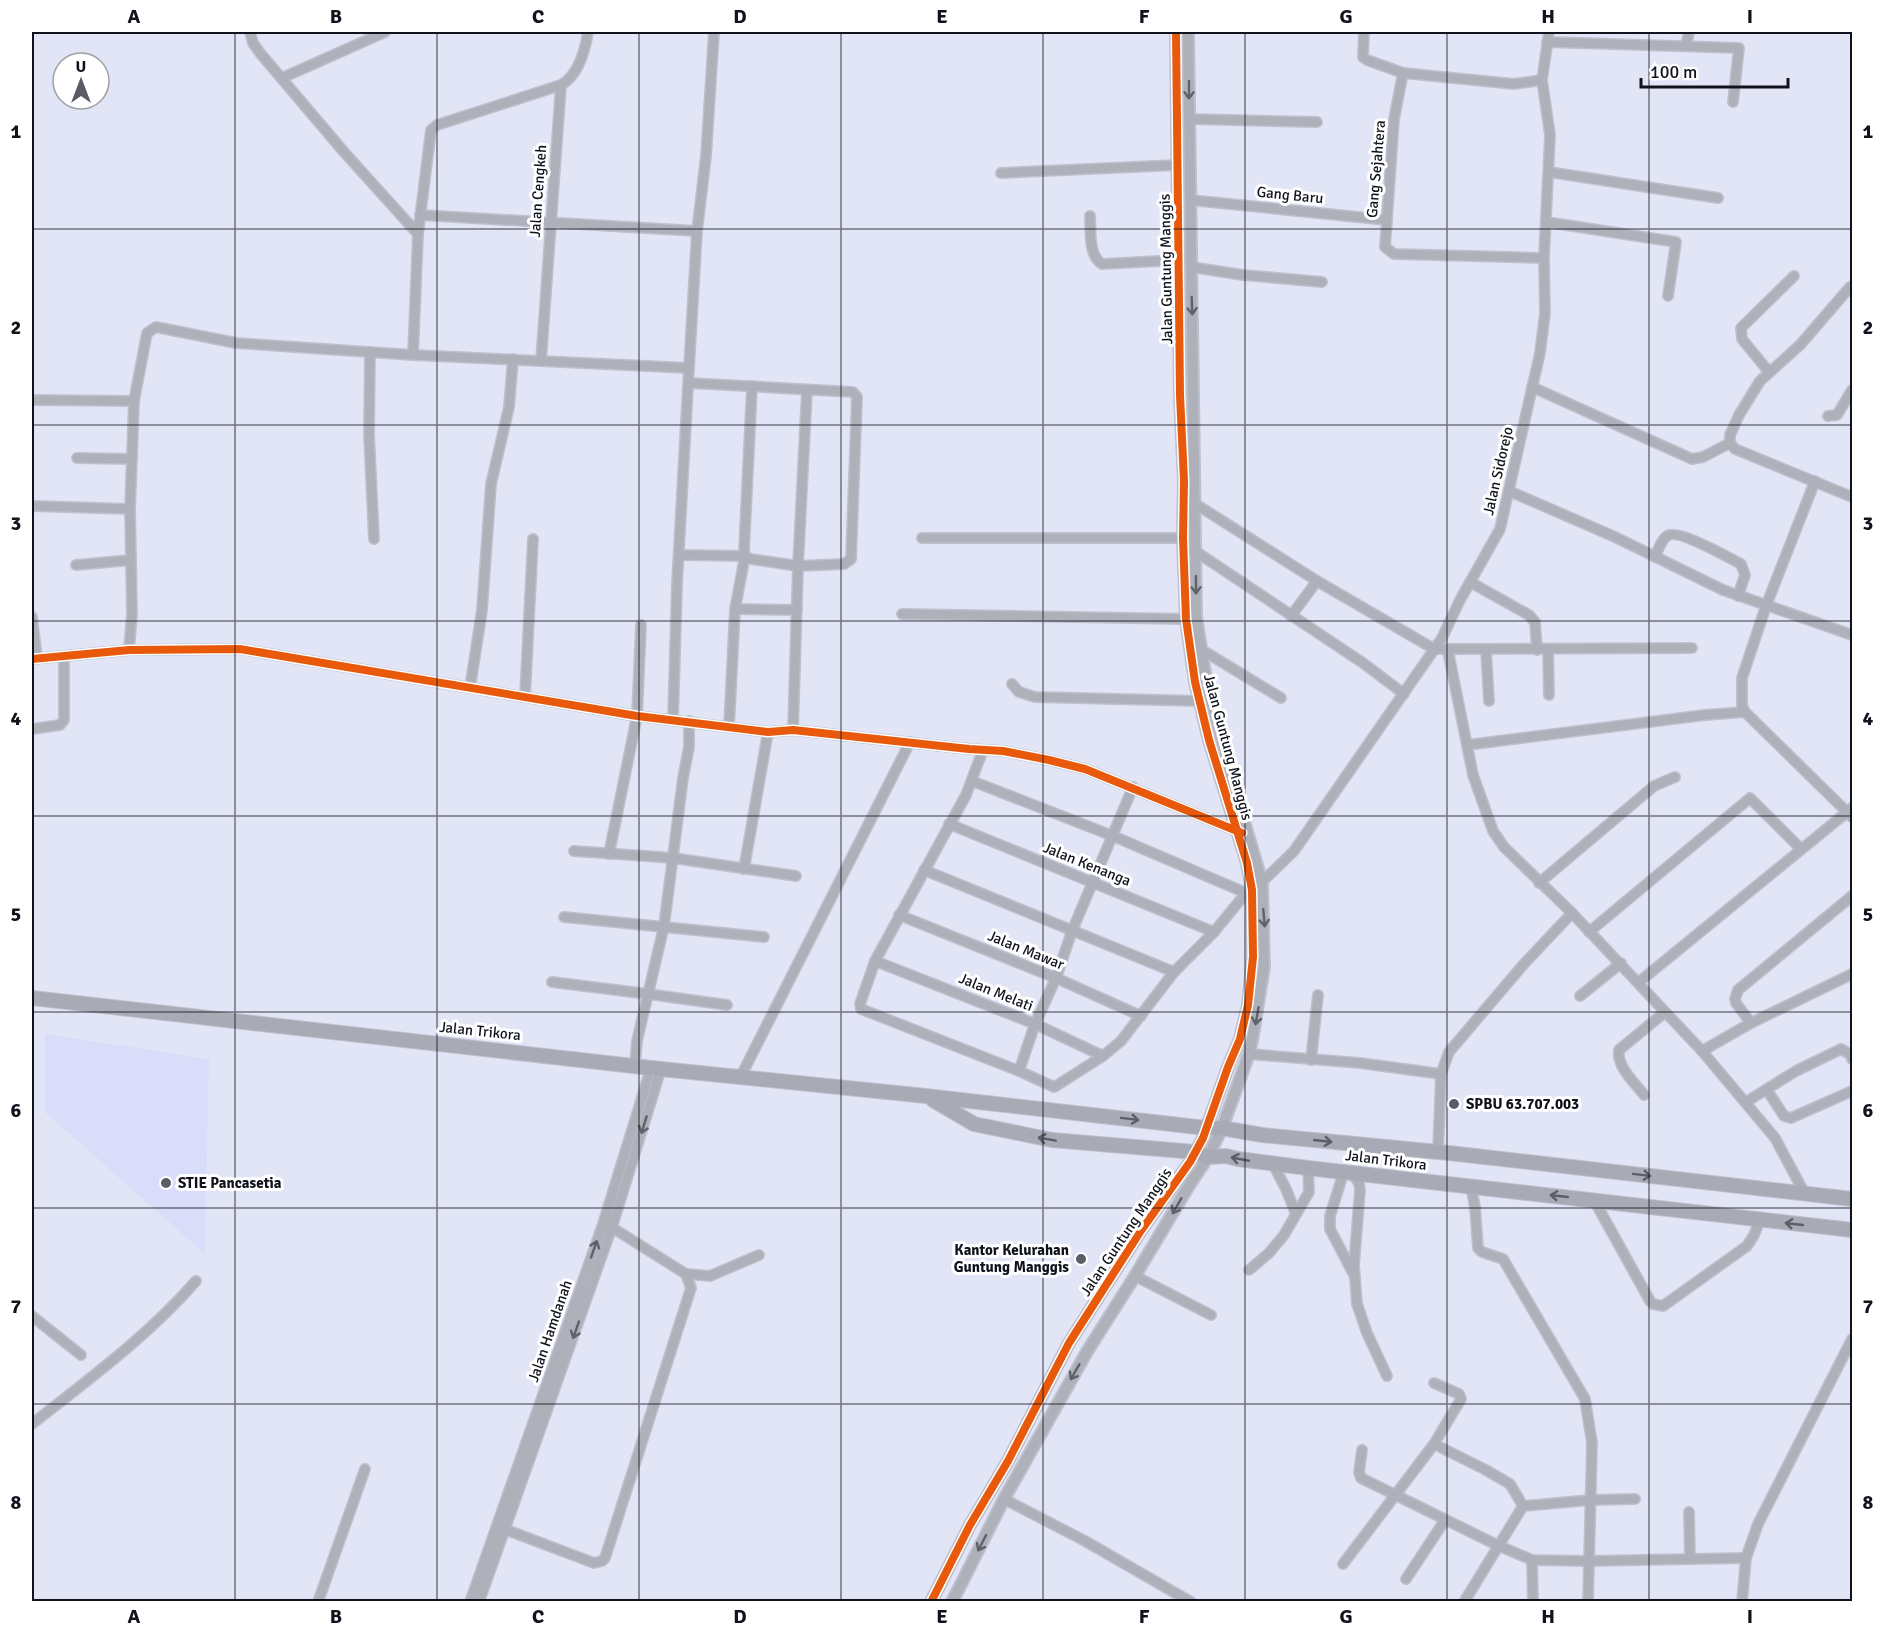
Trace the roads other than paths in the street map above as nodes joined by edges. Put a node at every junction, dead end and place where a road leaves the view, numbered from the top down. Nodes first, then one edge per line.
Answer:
1 (250, 32) edge
2 (381, 32) edge
3 (588, 32) edge
4 (714, 32) edge
5 (1176, 32) edge
6 (1188, 32) edge
7 (1364, 32) edge
8 (1549, 32) edge
9 (1689, 32) edge
10 (1547, 42) junction
11 (1686, 46) junction
12 (1403, 73) junction
13 (282, 78) junction
14 (1542, 80) junction
15 (561, 85) junction
16 (1733, 102) dead end
17 (1189, 118) junction
18 (1317, 122) dead end
19 (1178, 165) junction
20 (1549, 171) junction
21 (1001, 173) dead end
22 (1718, 198) dead end
23 (1190, 200) junction
24 (420, 215) junction
25 (1090, 216) dead end
26 (1387, 220) junction
27 (1546, 222) junction
28 (551, 223) junction
29 (697, 231) junction
30 (418, 234) junction
31 (1544, 258) junction
32 (1179, 260) junction
33 (1191, 267) junction
34 (1794, 276) dead end
35 (1322, 282) dead end
36 (1850, 287) dead end
37 (1668, 296) dead end
38 (370, 352) junction
39 (413, 355) junction
40 (513, 359) junction
41 (541, 361) junction
42 (689, 368) junction
43 (1769, 372) junction
44 (1180, 376) junction
45 (1192, 377) junction
46 (689, 383) junction
47 (752, 386) junction
48 (1532, 387) junction
49 (807, 390) junction
50 (1852, 390) edge
51 (32, 400) edge
52 (134, 401) junction
53 (1828, 416) dead end
54 (1730, 443) junction
55 (77, 458) dead end
56 (132, 459) junction
57 (1815, 481) junction
58 (1509, 491) junction
59 (1852, 497) edge
60 (1194, 503) junction
61 (32, 506) edge
62 (130, 509) junction
63 (922, 538) dead end
64 (1183, 538) junction
65 (374, 539) dead end
66 (533, 539) dead end
67 (1196, 551) junction
68 (679, 555) junction
69 (745, 556) junction
70 (1655, 557) junction
71 (131, 560) junction
72 (76, 565) dead end
73 (798, 566) junction
74 (1317, 581) junction
75 (1470, 582) junction
76 (1738, 596) junction
77 (1766, 606) junction
78 (735, 609) junction
79 (797, 610) junction
80 (902, 614) dead end
81 (1291, 616) junction
82 (32, 617) edge
83 (1186, 619) junction
84 (641, 625) dead end
85 (1852, 635) edge
86 (1692, 648) dead end
87 (1434, 649) junction
88 (129, 650) junction
89 (1202, 650) junction
90 (1485, 650) junction
91 (1537, 650) junction
92 (1548, 650) junction
93 (1448, 651) junction
94 (64, 656) junction
95 (34, 658) edge
96 (1012, 684) dead end
97 (470, 688) junction
98 (1404, 694) junction
99 (1549, 694) dead end
100 (525, 698) junction
101 (1281, 698) dead end
102 (1200, 700) junction
103 (1490, 701) dead end
104 (1745, 712) junction
105 (637, 716) junction
106 (673, 720) junction
107 (689, 721) junction
108 (729, 727) junction
109 (32, 729) edge
110 (793, 730) junction
111 (768, 732) junction
112 (910, 742) junction
113 (1467, 745) junction
114 (983, 750) junction
115 (1675, 777) dead end
116 (972, 781) junction
117 (1133, 787) junction
118 (1851, 812) edge
119 (950, 824) junction
120 (1237, 831) junction
121 (1249, 834) junction
122 (1113, 836) junction
123 (1802, 849) junction
124 (574, 851) dead end
125 (609, 854) junction
126 (673, 858) junction
127 (744, 869) junction
128 (924, 870) junction
129 (796, 876) dead end
130 (1262, 882) junction
131 (1093, 883) junction
132 (1539, 883) junction
133 (1249, 891) junction
134 (1852, 896) edge
135 (1572, 913) junction
136 (898, 915) junction
137 (564, 917) dead end
138 (664, 926) junction
139 (1072, 931) junction
140 (1214, 932) junction
141 (1589, 932) junction
142 (764, 937) dead end
143 (875, 961) junction
144 (1621, 963) junction
145 (1174, 972) junction
146 (1852, 974) edge
147 (1056, 978) junction
148 (552, 982) dead end
149 (1639, 982) junction
150 (648, 994) junction
151 (1318, 994) dead end
152 (1580, 996) dead end
153 (32, 998) edge
154 (727, 1005) dead end
155 (1665, 1011) junction
156 (1141, 1016) junction
157 (1751, 1023) junction
158 (1035, 1024) junction
159 (1702, 1051) junction
160 (1248, 1054) junction
161 (1103, 1056) junction
162 (1852, 1059) edge
163 (1311, 1060) junction
164 (635, 1065) junction
165 (656, 1068) junction
166 (1019, 1071) junction
167 (1441, 1074) junction
168 (741, 1076) junction
169 (1767, 1090) junction
170 (1852, 1091) edge
171 (1644, 1095) dead end
172 (926, 1096) junction
173 (978, 1102) junction
174 (1746, 1102) junction
175 (974, 1124) junction
176 (1206, 1128) junction
177 (1222, 1128) junction
178 (1195, 1152) junction
179 (1438, 1152) junction
180 (1208, 1157) junction
181 (1273, 1164) junction
182 (1308, 1168) junction
183 (1347, 1172) junction
184 (1471, 1187) junction
185 (1805, 1194) junction
186 (1852, 1199) edge
187 (1594, 1200) junction
188 (1296, 1214) junction
189 (1761, 1220) junction
190 (608, 1225) junction
191 (1852, 1230) edge
192 (759, 1255) dead end
193 (1249, 1270) dead end
194 (686, 1274) junction
195 (1135, 1276) junction
196 (1354, 1276) junction
197 (196, 1281) dead end
198 (1211, 1315) dead end
199 (32, 1316) edge
200 (1852, 1339) edge
201 (81, 1355) dead end
202 (1387, 1376) dead end
203 (1434, 1383) dead end
204 (32, 1424) edge
205 (1434, 1444) junction
206 (1362, 1450) dead end
207 (365, 1469) dead end
208 (1394, 1495) junction
209 (1004, 1499) junction
210 (1635, 1499) dead end
211 (1590, 1500) junction
212 (1523, 1506) junction
213 (1689, 1512) dead end
214 (1445, 1520) junction
215 (504, 1529) junction
216 (1497, 1545) junction
217 (1746, 1558) junction
218 (1690, 1559) junction
219 (1532, 1560) junction
220 (1588, 1561) junction
221 (1343, 1564) dead end
222 (1406, 1580) dead end
223 (318, 1602) edge
224 (470, 1602) edge
225 (478, 1602) edge
226 (931, 1602) edge
227 (952, 1602) edge
228 (1191, 1602) edge
229 (1464, 1602) edge
230 (1533, 1602) edge
231 (1588, 1602) edge
232 (1742, 1602) edge

1 - 13 street
2 - 13 street
3 - 15 street
4 - 29 street
5 - 19 street, Jalan Guntung Manggis
6 -> 17 street, Jalan Guntung Manggis
7 - 12 street
8 - 10 street, Jalan Sidorejo
9 - 11 street
10 - 11 street
10 - 14 street, Jalan Sidorejo
11 - 16 street
12 - 14 street
12 - 26 street, Gang Sejahtera
13 - 30 street
14 - 20 street, Jalan Sidorejo
15 - 24 street
15 - 28 street, Jalan Cengkeh
17 - 18 street
17 - 23 street, Jalan Guntung Manggis
19 - 21 street
19 - 32 street, Jalan Guntung Manggis
20 - 22 street
20 - 27 street, Jalan Sidorejo
23 - 26 street, Gang Baru
23 - 33 street, Jalan Guntung Manggis
24 - 28 street
24 - 30 street
25 - 32 street
26 - 31 street, Gang Sejahtera
27 - 31 street, Jalan Sidorejo
27 - 37 street
28 - 29 street
28 - 41 street, Jalan Cengkeh
29 - 42 street
30 - 39 street
31 - 48 street, Jalan Sidorejo
32 - 44 street, Jalan Guntung Manggis
33 - 35 street
33 -> 45 street, Jalan Guntung Manggis
34 - 43 street
36 - 43 street
38 - 39 street
38 - 52 street
38 - 65 street
39 - 40 street
40 - 41 street
40 - 97 street
41 - 42 street
42 - 46 street
43 - 54 street
44 - 45 street
44 - 64 street, Jalan Guntung Manggis
45 - 60 street, Jalan Guntung Manggis
46 - 47 street
46 - 68 street
47 - 49 street
47 - 69 street
48 - 54 street
48 - 58 street, Jalan Sidorejo
49 - 73 street
49 - 73 street
50 - 53 street
51 - 52 street
52 - 56 street
54 - 57 street
55 - 56 street
56 - 62 street
57 - 59 street
57 - 77 street
58 - 70 street
58 - 75 street, Jalan Sidorejo
60 - 67 street, Jalan Guntung Manggis
60 - 74 street
61 - 62 street
62 - 71 street
63 - 64 street
64 - 83 street, Jalan Guntung Manggis
66 - 100 street
67 - 81 street
67 -> 89 street, Jalan Guntung Manggis
68 - 69 street
68 - 106 street
69 - 73 street
69 - 78 street
70 - 76 street
70 - 76 street
71 - 72 street
71 - 88 street
73 - 79 street
74 - 81 street
74 - 87 street
75 - 87 street, Jalan Sidorejo
75 - 91 street
76 - 77 street
77 - 85 street
77 - 104 street
78 - 79 street
78 - 108 street
79 - 110 street
80 - 83 street
81 - 98 street
82 - 95 street
83 - 102 street, Jalan Guntung Manggis
84 - 105 street
86 - 92 street
87 - 93 street
87 - 98 street, Jalan Sidorejo
88 - 94 street
88 - 97 street
89 - 101 street
89 - 121 street, Jalan Guntung Manggis
90 - 91 street
90 - 93 street
90 - 103 street
91 - 92 street
92 - 99 street
93 - 113 street
94 - 95 street
94 - 109 street
96 - 102 street
97 - 100 street
98 - 130 street, Jalan Sidorejo
100 - 105 street
102 - 120 street, Jalan Guntung Manggis
104 - 113 street
104 - 118 street
105 - 106 street
105 - 125 street
106 - 107 street
107 - 108 street
107 - 126 street
108 - 111 street
110 - 111 street
110 - 112 street
111 - 127 street
112 - 114 street
112 - 168 street
113 - 132 street
114 - 116 street
114 - 117 street
115 - 132 street
116 - 119 street
116 - 122 street
117 - 120 street
117 - 122 street
118 - 123 street
119 - 128 street
119 - 131 street, Jalan Kenanga
120 - 121 street
120 - 133 street, Jalan Guntung Manggis
121 - 130 street, Jalan Guntung Manggis
122 - 131 street
122 - 133 street
123 - 141 street
123 - 149 street
124 - 125 street
125 - 126 street
126 - 127 street
126 - 138 street
127 - 129 street
128 - 136 street
128 - 139 street
130 -> 160 street, Jalan Guntung Manggis
131 - 139 street
131 - 140 street, Jalan Kenanga
132 - 135 street
133 - 140 street
133 - 176 street, Jalan Guntung Manggis
134 - 157 street
135 - 141 street
135 - 167 street
136 - 143 street
136 - 147 street, Jalan Mawar
137 - 138 street
138 - 142 street
138 - 150 street
139 - 145 street
139 - 147 street
140 - 145 street
141 - 144 street
143 - 158 street, Jalan Melati
143 - 166 street
144 - 149 street
144 - 152 street
145 - 156 street
146 - 157 street
147 - 156 street, Jalan Mawar
147 - 158 street
148 - 150 street
149 - 155 street
150 - 154 street
150 - 164 street
151 - 163 street
153 - 164 main road, Jalan Trikora
155 - 159 street
155 - 171 street
156 - 161 street
157 - 159 street
158 - 161 street, Jalan Melati
158 - 166 street
159 - 174 street
160 - 163 street
160 - 177 street, Jalan Guntung Manggis
161 - 166 street
162 - 169 street
163 - 167 street
164 - 165 main road, Jalan Trikora
165 - 168 main road, Jalan Trikora
165 - 190 street, Jalan Hamdanah
167 - 179 street
168 - 172 main road, Jalan Trikora
169 - 170 street
169 - 174 street
172 - 173 main road, Jalan Trikora
172 - 175 main road, Jalan Trikora
173 - 175 main road
173 -> 176 main road, Jalan Trikora
174 - 185 street
178 -> 175 main road, Jalan Trikora
176 - 177 main road, Jalan Trikora
176 - 178 street, Jalan Guntung Manggis
177 -> 179 main road, Jalan Trikora
177 - 180 street, Jalan Guntung Manggis
178 - 180 main road, Jalan Trikora
178 - 226 street, Jalan Guntung Manggis
179 -> 185 main road, Jalan Trikora
181 -> 180 main road, Jalan Trikora
180 -> 195 street, Jalan Guntung Manggis
181 - 182 main road, Jalan Trikora
181 - 188 street
182 - 183 main road, Jalan Trikora
182 - 188 street
183 - 184 main road, Jalan Trikora
183 - 196 street
183 - 196 street
187 -> 184 main road, Jalan Trikora
184 - 211 street
185 - 186 main road, Jalan Trikora
187 - 189 main road, Jalan Trikora
187 - 189 street
188 - 193 street
191 -> 189 main road, Jalan Trikora
190 - 194 street
190 -> 215 street, Jalan Hamdanah
224 -> 190 street, Jalan Hamdanah
192 - 194 street
194 - 215 street
195 - 198 street
195 -> 209 street, Jalan Guntung Manggis
196 - 202 street
197 - 204 street
199 - 201 street
200 - 217 street
203 - 205 street
205 - 208 street
205 - 212 street
206 - 208 street
207 - 223 street
208 - 214 street
208 - 221 street
209 -> 227 street, Jalan Guntung Manggis
209 - 228 street
210 - 211 street
211 - 212 street
211 - 220 street
212 - 216 street
213 - 218 street
214 - 216 street
214 - 222 street
215 - 225 street, Jalan Hamdanah
216 - 219 street
216 - 229 street
217 - 218 street
217 - 232 street
218 - 220 street
219 - 220 street
219 - 230 street
220 - 231 street

